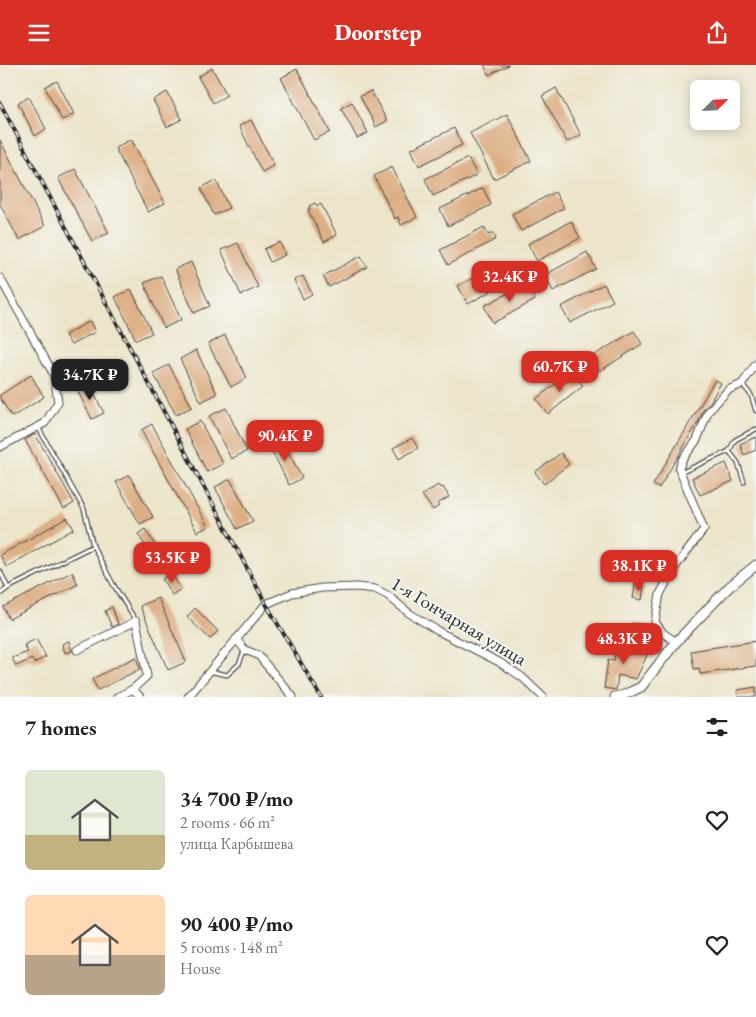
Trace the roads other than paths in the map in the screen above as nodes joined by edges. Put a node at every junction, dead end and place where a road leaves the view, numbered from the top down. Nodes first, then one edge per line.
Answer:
1 (0, 278) edge
2 (756, 364) edge
3 (742, 384) junction
4 (756, 411) edge
5 (38, 426) junction
6 (756, 429) edge
7 (0, 447) edge
8 (729, 451) junction
9 (680, 473) junction
10 (744, 482) dead end
11 (94, 546) junction
12 (756, 565) edge
13 (0, 571) edge
14 (8, 588) junction
15 (0, 594) edge
16 (136, 621) junction
17 (236, 639) junction
18 (676, 642) junction
19 (245, 650) junction
20 (77, 651) dead end
21 (209, 671) junction
22 (133, 689) junction
23 (116, 697) edge
24 (140, 697) edge
25 (188, 697) edge
26 (293, 697) edge
27 (543, 697) edge
28 (615, 697) edge

1 - 5 street
2 - 3 street
3 - 4 lane
3 - 9 street
5 - 7 street
5 - 11 lane
6 - 8 lane
8 - 9 lane
8 - 10 lane
9 - 18 street
11 - 14 lane
11 - 16 lane
12 - 18 street
13 - 14 lane
14 - 15 lane
16 - 20 street
16 - 22 street
17 - 19 street
17 - 21 street, 1-я Гончарная улица
17 - 27 street, 1-я Гончарная улица
18 - 28 street
19 - 21 lane
19 - 26 street
21 - 25 street, 1-я Гончарная улица
22 - 23 street
22 - 24 street

